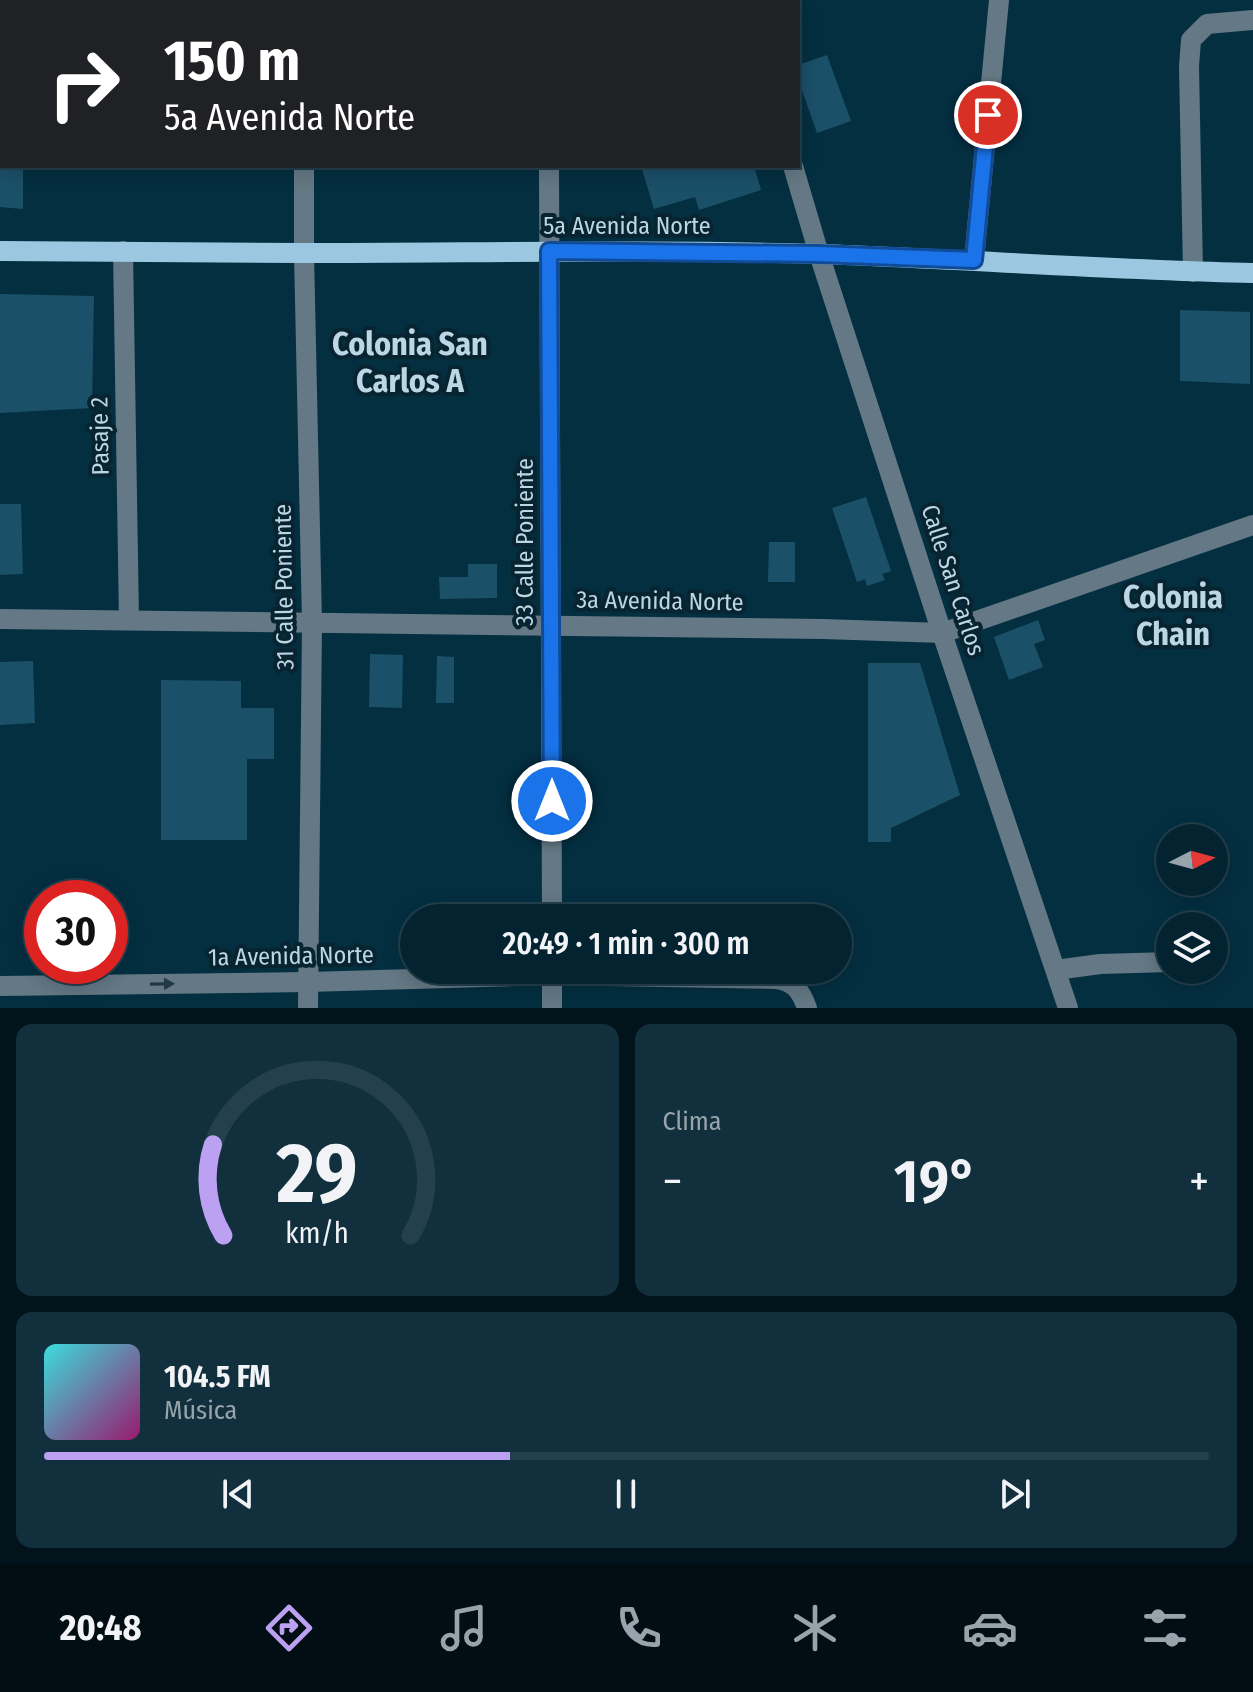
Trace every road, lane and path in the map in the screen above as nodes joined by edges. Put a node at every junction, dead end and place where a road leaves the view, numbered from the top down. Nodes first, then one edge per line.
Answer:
1 (999, 0) edge
2 (1253, 20) edge
3 (304, 168) edge
4 (549, 168) edge
5 (794, 168) edge
6 (0, 251) edge
7 (123, 251) junction
8 (549, 251) junction
9 (304, 253) junction
10 (819, 254) junction
11 (974, 260) junction
12 (1193, 272) junction
13 (1253, 273) edge
14 (1253, 525) edge
15 (0, 619) edge
16 (129, 620) junction
17 (312, 623) junction
18 (552, 626) junction
19 (942, 633) junction
20 (552, 904) edge
21 (1156, 962) edge
22 (1056, 970) junction
23 (400, 978) edge
24 (308, 982) junction
25 (552, 984) edge
26 (793, 984) edge
27 (0, 986) edge
28 (308, 1008) edge
29 (552, 1008) edge
30 (807, 1008) edge
31 (1068, 1008) edge

1 - 11 street
2 - 12 street
3 - 9 street, 31 Calle Poniente
4 - 8 street, 33 Calle Poniente
5 - 10 street, Calle San Carlos
6 - 7 main road, 5a Avenida Norte
7 - 9 main road, 5a Avenida Norte
7 - 16 street, Pasaje 2
8 - 9 main road, 5a Avenida Norte
8 - 10 main road, 5a Avenida Norte
8 - 18 street, 33 Calle Poniente
9 - 17 street, 31 Calle Poniente
10 - 11 main road, 5a Avenida Norte
10 - 19 street, Calle San Carlos
11 - 12 main road, 5a Avenida Norte
12 - 13 main road, 5a Avenida Norte
14 - 19 street, 3a Avenida Norte
15 - 16 street, 3a Avenida Norte
16 - 17 street, 3a Avenida Norte
17 - 18 street, 3a Avenida Norte
17 - 24 street, 31 Calle Poniente
18 - 19 street, 3a Avenida Norte
18 - 20 street, 33 Calle Poniente
19 - 22 street, Calle San Carlos
21 - 22 street
22 - 31 street, Calle San Carlos
23 - 24 street, 1a Avenida Norte
27 -> 24 street, 1a Avenida Norte
24 - 28 street, 31 Calle Poniente
25 - 29 street
26 - 30 street, 1a Avenida Norte

